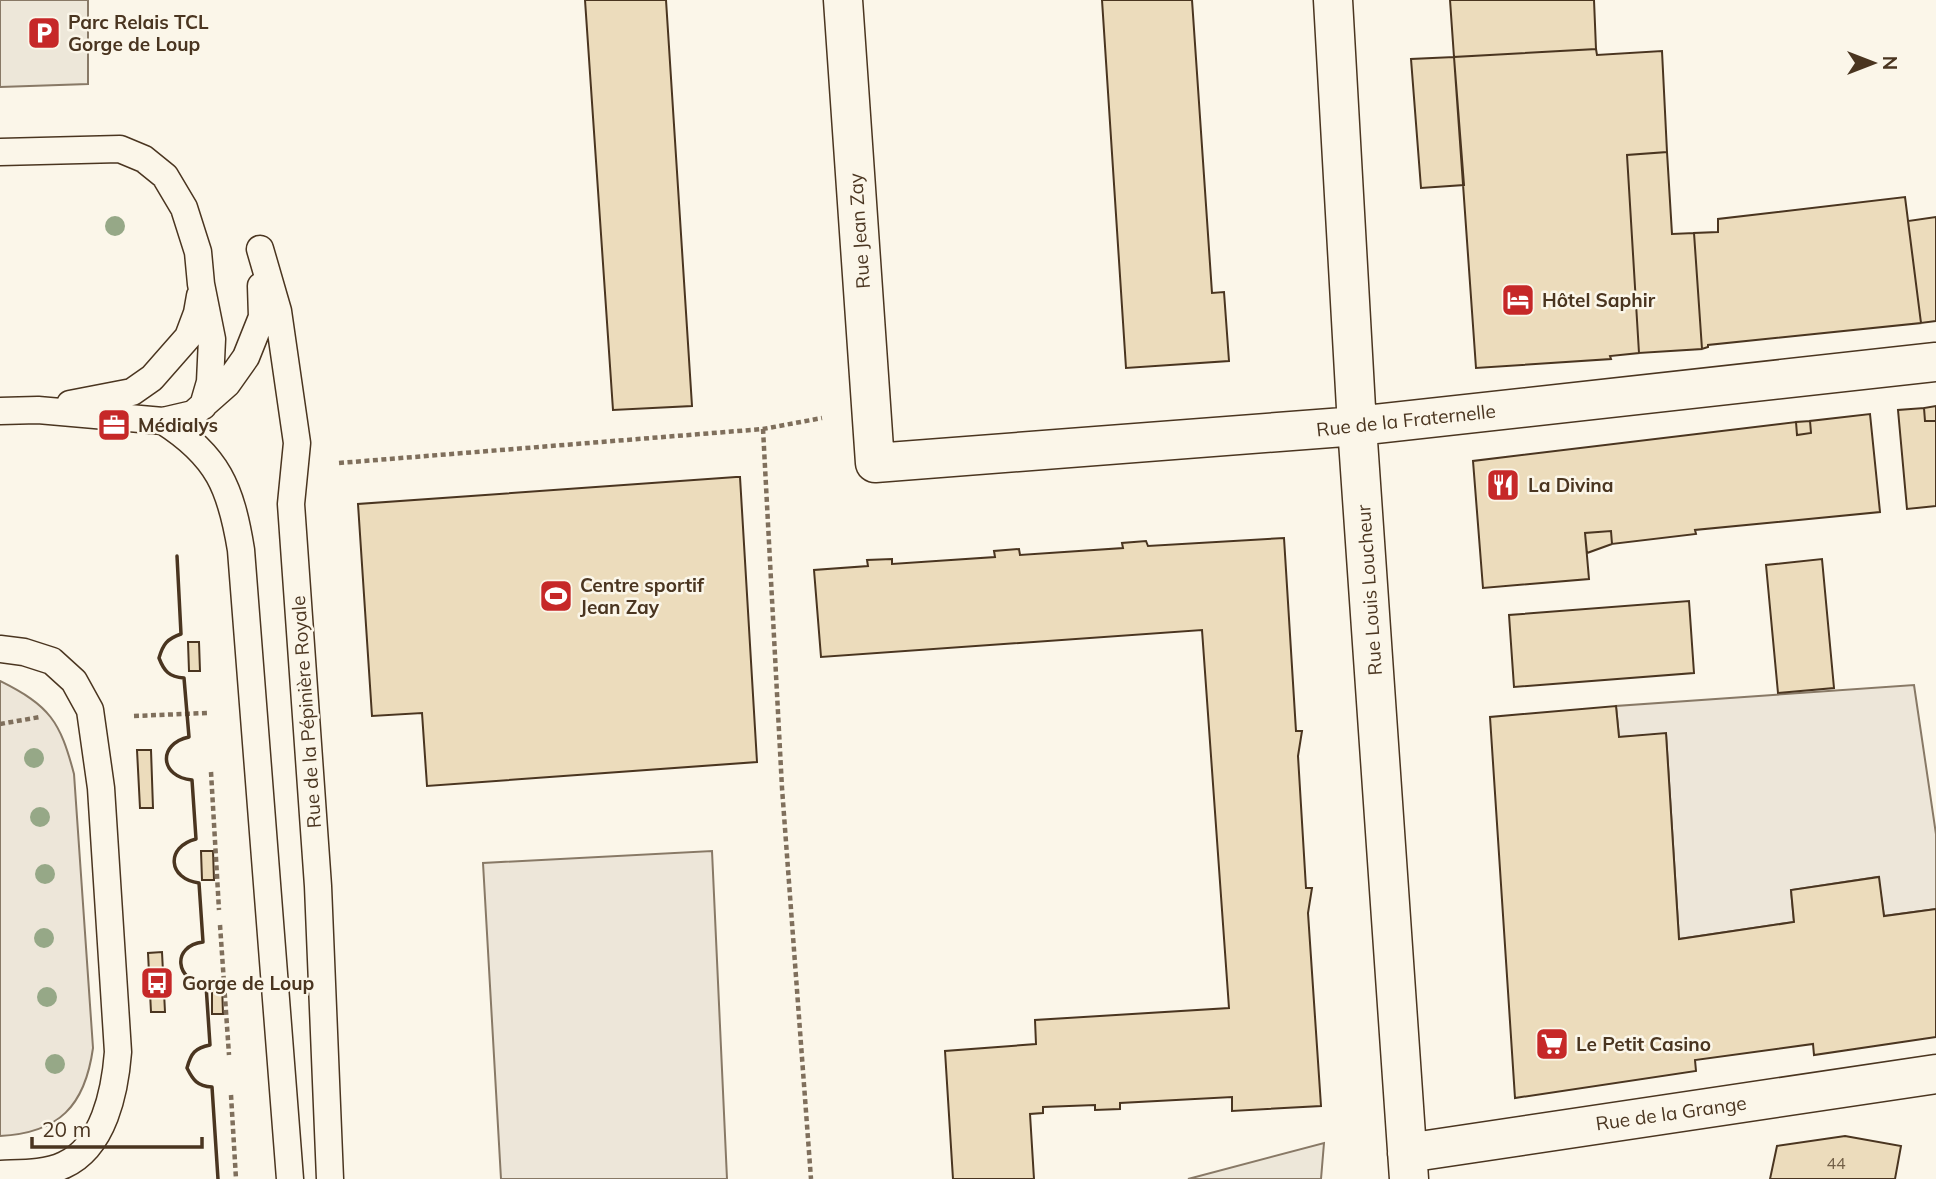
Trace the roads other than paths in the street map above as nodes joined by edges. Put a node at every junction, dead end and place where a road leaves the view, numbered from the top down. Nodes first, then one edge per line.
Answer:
1 (843, 0) edge
2 (1333, 0) edge
3 (0, 152) edge
4 (201, 284) junction
5 (1936, 362) edge
6 (203, 406) junction
7 (38, 410) junction
8 (0, 411) edge
9 (163, 421) junction
10 (1357, 426) junction
11 (875, 463) joint
12 (0, 649) edge
13 (1936, 1074) edge
14 (1408, 1166) edge
15 (0, 1174) edge
16 (290, 1179) edge
17 (330, 1179) edge

1 - 11 street, Rue Jean Zay
2 - 10 street, Rue Louis Loucheur
3 - 4 lane
4 - 6 lane
4 - 7 lane
5 - 10 street, Rue de la Fraternelle
6 - 9 lane
6 - 17 lane, Rue de la Pépinière Royale
7 - 8 lane
7 - 9 lane
9 - 16 lane
10 - 11 street, Rue de la Fraternelle
10 - 14 street, Rue Louis Loucheur
12 - 15 lane
13 - 14 street, Rue de la Grange

